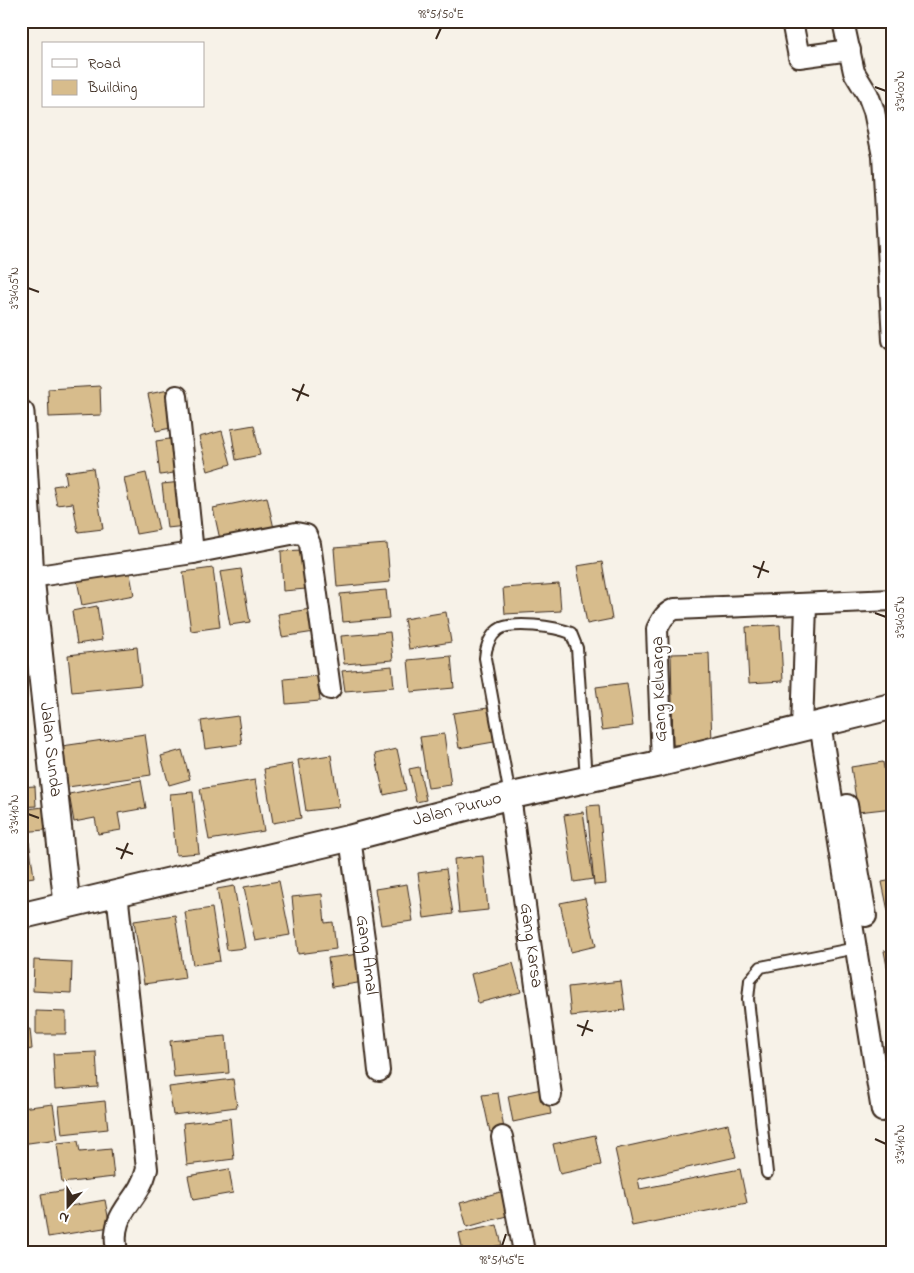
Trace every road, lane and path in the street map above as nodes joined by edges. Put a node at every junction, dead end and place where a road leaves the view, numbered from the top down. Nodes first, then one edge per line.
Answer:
1 (792, 21) edge
2 (843, 21) edge
3 (852, 61) junction
4 (893, 340) edge
5 (177, 396) dead end
6 (21, 413) edge
7 (193, 552) junction
8 (31, 577) junction
9 (893, 600) edge
10 (806, 605) junction
11 (330, 689) dead end
12 (893, 706) edge
13 (818, 724) junction
14 (662, 763) junction
15 (586, 780) junction
16 (510, 796) junction
17 (350, 838) junction
18 (117, 892) junction
19 (67, 904) junction
20 (21, 916) edge
21 (866, 916) dead end
22 (856, 948) junction
23 (379, 1071) dead end
24 (551, 1095) dead end
25 (882, 1111) dead end
26 (502, 1137) dead end
27 (767, 1173) dead end
28 (117, 1252) edge
29 (524, 1252) edge

1 - 3 street
2 - 3 street
3 - 4 street
5 - 7 street
6 - 8 street, Jalan Sunda
7 - 8 street
7 - 11 street
8 - 19 street, Jalan Sunda
9 - 10 street
10 - 13 street
10 - 14 street, Gang Keluarga
12 - 13 street, Jalan Purwo
13 - 14 street, Jalan Purwo
13 - 21 street
13 - 22 street
14 - 15 street, Jalan Purwo
15 - 16 street, Jalan Purwo
15 - 16 lane
16 - 17 street, Jalan Purwo
16 - 24 street, Gang Karsa
17 - 18 street, Jalan Purwo
17 - 23 street, Gang Amal
18 - 19 street, Jalan Purwo
18 - 28 street
19 - 20 street, Jalan Purwo
22 - 25 street
22 - 27 lane
26 - 29 street

